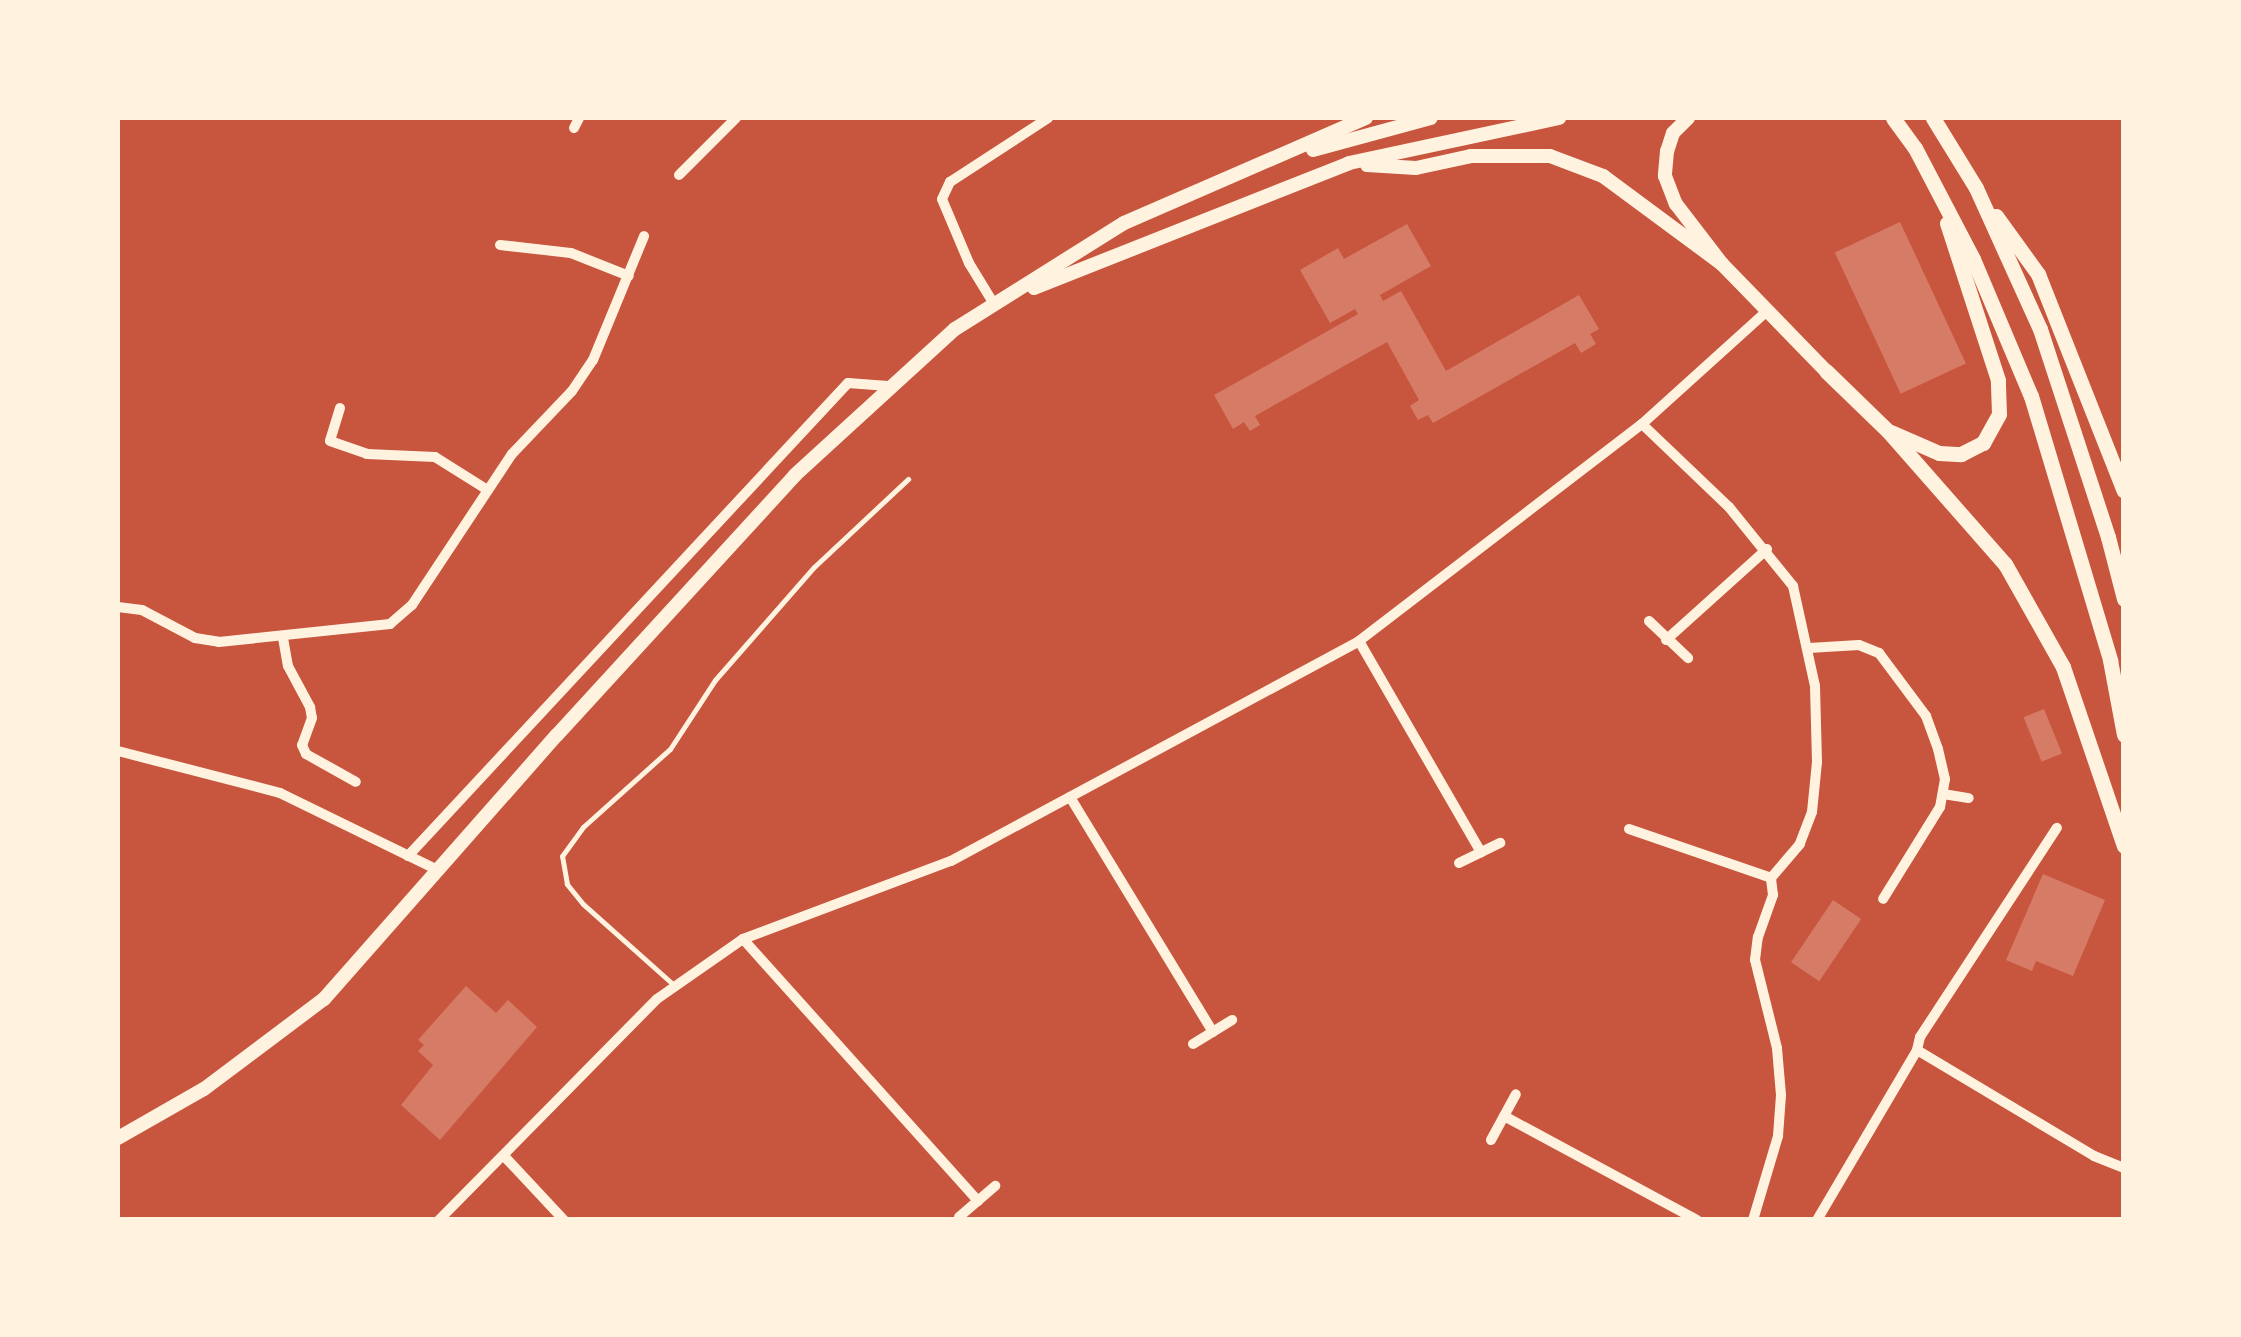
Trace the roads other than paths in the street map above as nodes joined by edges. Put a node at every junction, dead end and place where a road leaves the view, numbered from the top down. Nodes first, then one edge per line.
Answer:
1 (736, 118) edge
2 (1048, 118) edge
3 (1366, 118) edge
4 (1431, 118) edge
5 (1559, 118) edge
6 (1688, 118) edge
7 (1893, 118) edge
8 (1934, 118) edge
9 (1274, 161) junction
10 (1349, 163) junction
11 (679, 175) dead end
12 (1976, 188) junction
13 (1942, 200) junction
14 (644, 236) dead end
15 (500, 245) dead end
16 (1722, 264) junction
17 (629, 276) junction
18 (994, 304) junction
19 (1768, 310) junction
20 (1826, 371) joint
21 (888, 386) junction
22 (340, 408) dead end
23 (1642, 424) junction
24 (1888, 431) junction
25 (908, 479) dead end
26 (486, 489) junction
27 (2124, 491) edge
28 (1766, 549) junction
29 (2124, 600) edge
30 (119, 603) edge
31 (1649, 621) dead end
32 (283, 638) junction
33 (1666, 640) junction
34 (1358, 641) junction
35 (1809, 648) junction
36 (1688, 658) dead end
37 (2124, 735) edge
38 (118, 751) edge
39 (356, 782) dead end
40 (1943, 794) junction
41 (1070, 797) junction
42 (1969, 798) dead end
43 (2057, 828) dead end
44 (1630, 829) dead end
45 (1500, 843) dead end
46 (2124, 846) edge
47 (1481, 852) junction
48 (408, 856) junction
49 (1459, 863) dead end
50 (438, 870) junction
51 (1772, 878) junction
52 (1883, 898) dead end
53 (743, 940) junction
54 (675, 986) junction
55 (1232, 1020) dead end
56 (1213, 1032) junction
57 (1193, 1044) dead end
58 (1918, 1050) junction
59 (1516, 1094) dead end
60 (1504, 1116) junction
61 (118, 1138) edge
62 (1491, 1140) dead end
63 (505, 1157) junction
64 (2124, 1168) edge
65 (995, 1186) dead end
66 (978, 1201) junction
67 (959, 1217) edge
68 (439, 1220) edge
69 (564, 1220) edge
70 (1697, 1220) edge
71 (1753, 1220) edge
72 (1817, 1220) edge

1 - 11 street
2 - 18 street
3 - 9 main road
4 - 9 main road
5 - 10 main road
6 - 16 main road
7 - 13 highway
8 - 12 highway
9 - 18 main road
10 - 16 main road
10 - 18 main road
12 - 27 highway
12 - 29 highway
13 - 24 highway
13 - 37 highway
14 - 17 street
15 - 17 street
16 - 19 main road
17 - 26 street
18 - 21 main road
19 - 20 main road
19 - 23 street
20 - 24 highway
21 - 48 street
21 - 50 main road
22 - 26 street
23 - 28 street
23 - 34 street
24 - 46 highway
25 - 54 lane
26 - 32 street
28 - 33 street
28 - 35 street
30 - 32 street
31 - 33 street
32 - 39 street
33 - 36 street
34 - 41 street
34 - 47 street
35 - 40 street
35 - 51 street
38 - 48 street
40 - 42 street
40 - 52 street
41 - 53 street
41 - 56 street
43 - 58 street
44 - 51 street
45 - 47 street
47 - 49 street
48 - 50 street
50 - 61 main road
51 - 71 street
53 - 54 street
53 - 66 street
54 - 63 street
55 - 56 street
56 - 57 street
58 - 64 street
58 - 72 street
59 - 60 street
60 - 62 street
60 - 70 street
63 - 68 street
63 - 69 street
65 - 66 street
66 - 67 street

